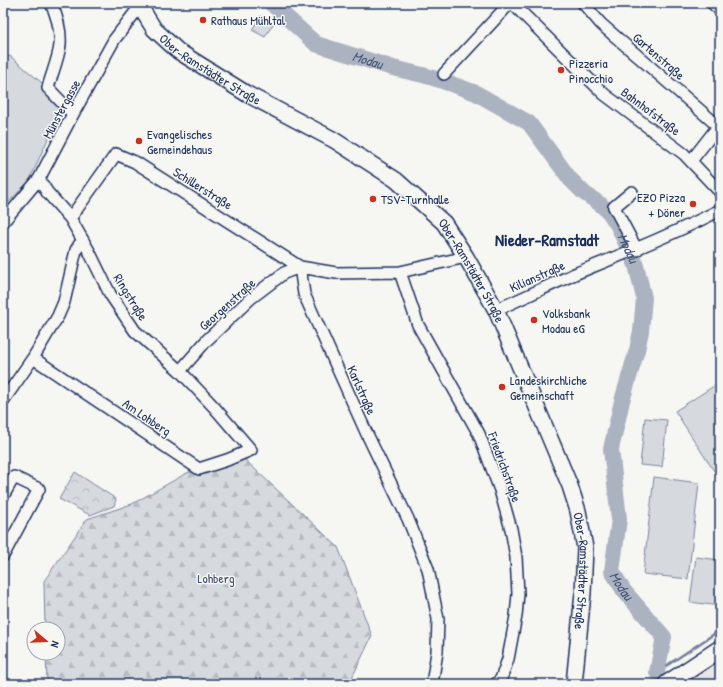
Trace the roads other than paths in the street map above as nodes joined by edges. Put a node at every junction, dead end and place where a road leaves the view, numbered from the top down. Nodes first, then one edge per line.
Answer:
1 (51, 3) edge
2 (511, 3) edge
3 (583, 3) edge
4 (712, 3) edge
5 (138, 5) edge
6 (720, 10) edge
7 (444, 74) dead end
8 (73, 114) junction
9 (719, 125) edge
10 (691, 161) junction
11 (39, 179) junction
12 (632, 192) dead end
13 (720, 192) edge
14 (720, 210) edge
15 (70, 218) junction
16 (3, 222) edge
17 (84, 242) junction
18 (637, 250) junction
19 (466, 257) junction
20 (300, 267) junction
21 (400, 272) junction
22 (496, 310) junction
23 (32, 358) junction
24 (180, 371) junction
25 (3, 401) edge
26 (251, 450) joint
27 (3, 496) edge
28 (3, 532) edge
29 (13, 538) junction
30 (3, 556) edge
31 (720, 649) edge
32 (574, 683) edge
33 (432, 684) edge
34 (496, 684) edge
35 (668, 684) edge

1 - 8 street
2 - 7 street
2 - 10 street, Bahnhofstraße
3 - 9 street, Gartenstraße
4 - 6 street
5 - 8 street, Münstergasse
5 - 19 main road, Ober-Ramstädter Straße
8 - 11 street, Münstergasse
9 - 10 street
10 - 13 street, Bahnhofstraße
11 - 15 street, Ringstraße
11 - 16 street, Münstergasse
12 - 18 street
14 - 18 street, Kilianstraße
15 - 17 street, Ringstraße
15 - 20 street, Schillerstraße
17 - 23 street
17 - 24 street, Ringstraße
18 - 22 street, Kilianstraße
19 - 21 street
19 - 22 main road, Ober-Ramstädter Straße
20 - 21 street
20 - 24 street, Georgenstraße
20 - 33 street, Karlstraße
21 - 34 street, Friedrichstraße
22 - 32 main road, Ober-Ramstädter Straße
23 - 25 street
23 - 26 street, Am Lohberg
24 - 26 street, Ringstraße
27 - 29 street
28 - 29 street
29 - 30 street
31 - 35 main road

